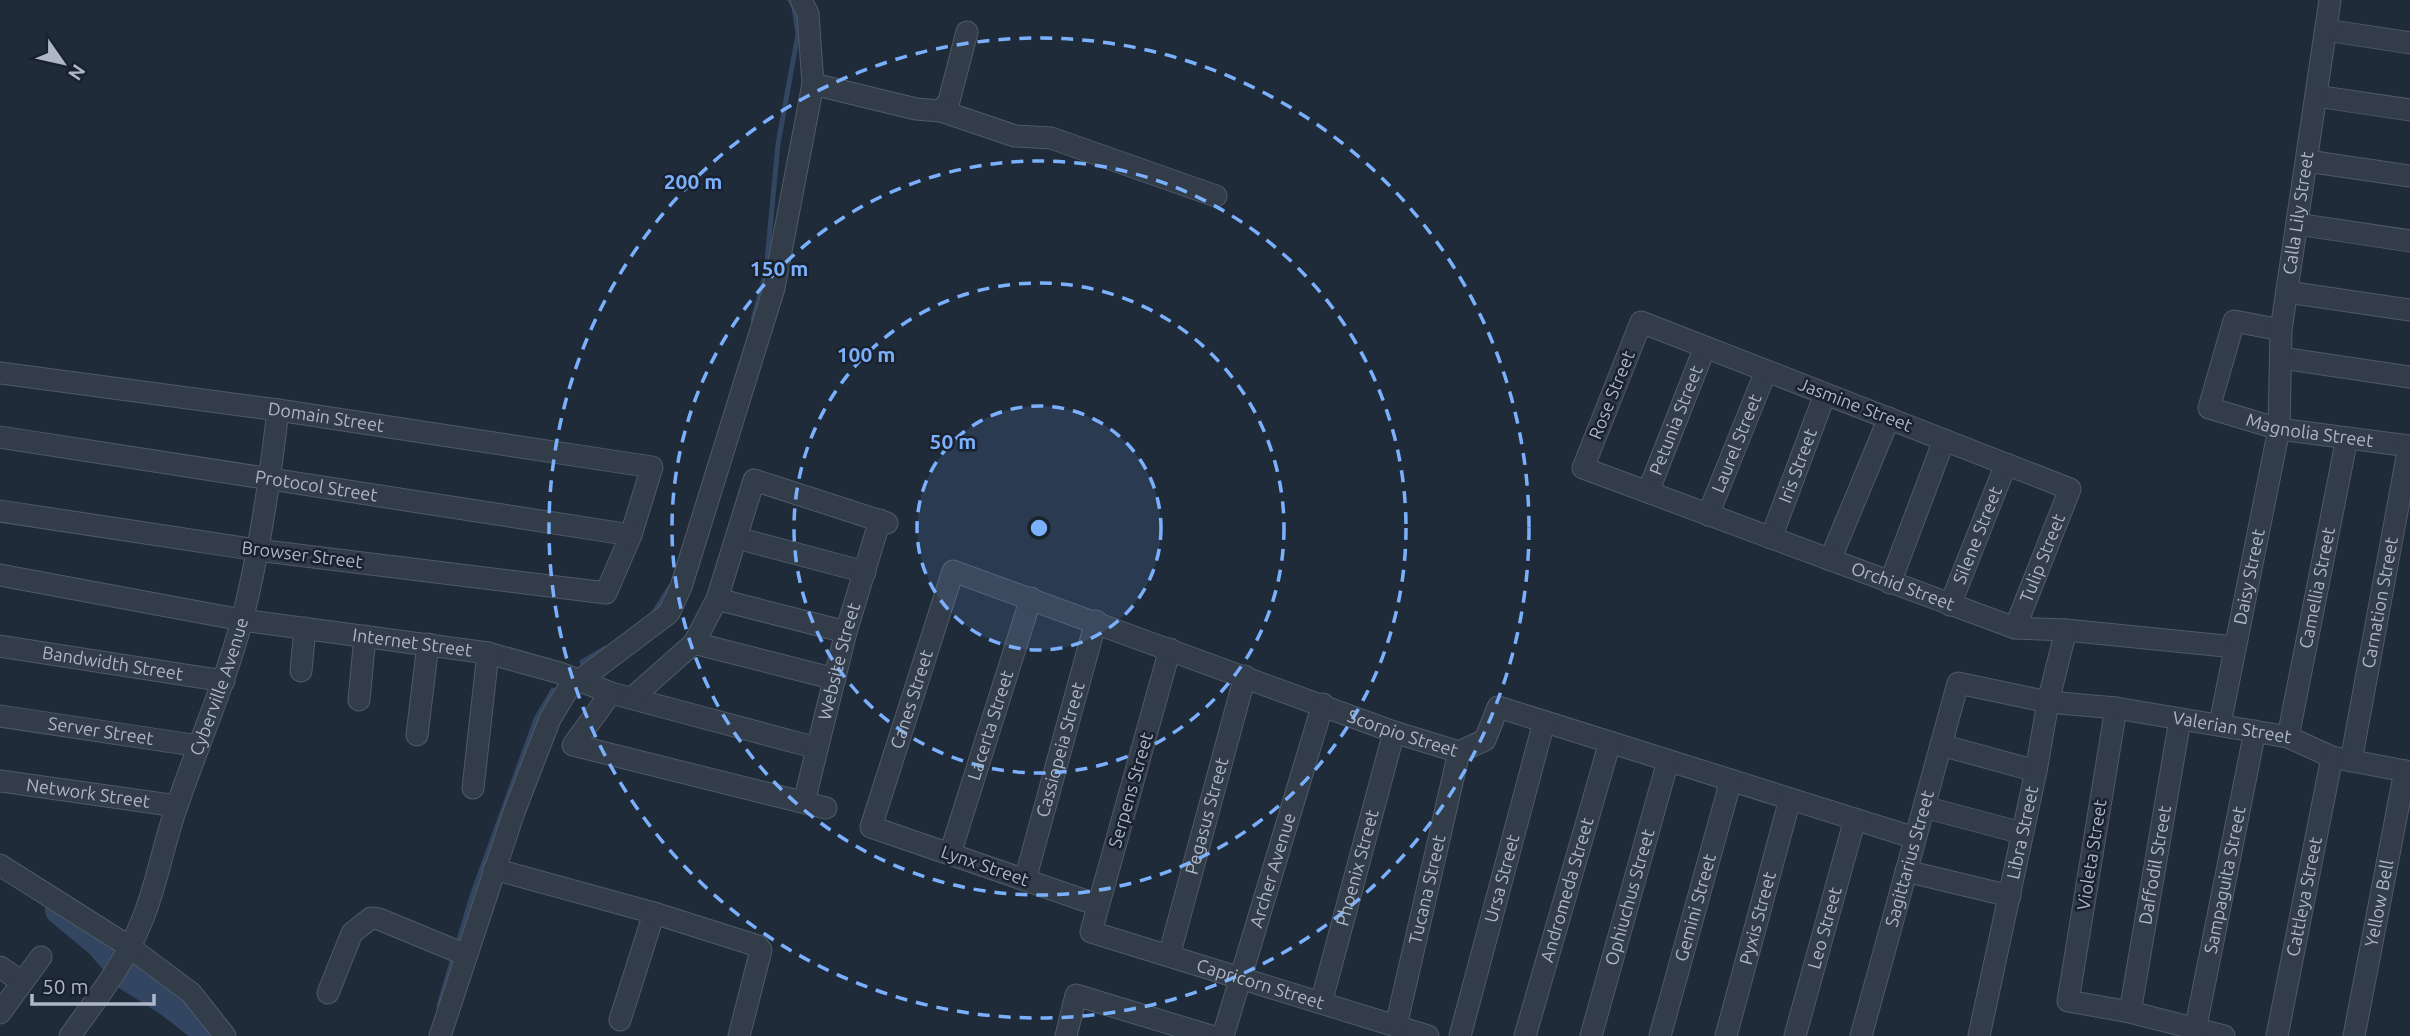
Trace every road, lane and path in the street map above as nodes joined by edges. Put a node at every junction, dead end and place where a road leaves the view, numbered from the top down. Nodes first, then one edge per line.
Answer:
1 (801, 0) edge
2 (2330, 0) edge
3 (2326, 30) junction
4 (967, 32) dead end
5 (2410, 43) edge
6 (813, 84) junction
7 (2316, 96) junction
8 (2410, 110) edge
9 (942, 111) junction
10 (2306, 161) junction
11 (2410, 176) edge
12 (1216, 196) dead end
13 (2297, 224) junction
14 (2410, 241) edge
15 (2287, 292) junction
16 (2410, 310) edge
17 (1641, 322) joint
18 (2281, 330) junction
19 (1705, 347) junction
20 (2281, 358) junction
21 (1766, 371) junction
22 (0, 373) edge
23 (2410, 377) edge
24 (1825, 394) junction
25 (278, 410) junction
26 (1889, 418) junction
27 (2279, 429) junction
28 (0, 438) edge
29 (2347, 438) junction
30 (1944, 440) junction
31 (2409, 446) edge
32 (2006, 464) junction
33 (1583, 468) joint
34 (271, 479) junction
35 (2070, 489) joint
36 (1648, 492) junction
37 (0, 510) edge
38 (1708, 515) junction
39 (631, 536) junction
40 (737, 538) junction
41 (1771, 538) junction
42 (257, 550) junction
43 (1830, 561) junction
44 (953, 571) joint
45 (865, 572) junction
46 (0, 575) edge
47 (1890, 583) junction
48 (1031, 597) junction
49 (717, 599) junction
50 (1950, 605) junction
51 (242, 620) junction
52 (1096, 621) junction
53 (306, 628) junction
54 (2015, 628) junction
55 (2066, 631) junction
56 (846, 632) junction
57 (365, 636) junction
58 (694, 643) junction
59 (428, 644) junction
60 (0, 646) edge
61 (2235, 647) junction
62 (1170, 649) junction
63 (488, 653) junction
64 (301, 671) dead end
65 (1245, 676) junction
66 (835, 679) junction
67 (223, 681) junction
68 (581, 681) junction
69 (1958, 683) joint
70 (611, 693) junction
71 (632, 698) junction
72 (359, 700) dead end
73 (2048, 702) junction
74 (1323, 704) junction
75 (2116, 708) junction
76 (0, 716) edge
77 (2180, 720) junction
78 (1544, 722) junction
79 (2220, 724) junction
80 (2255, 731) junction
81 (1394, 732) junction
82 (417, 735) dead end
83 (2288, 737) junction
84 (1610, 742) junction
85 (200, 746) junction
86 (1941, 746) junction
87 (817, 748) junction
88 (1459, 752) junction
89 (2341, 759) junction
90 (1668, 761) junction
91 (2036, 771) junction
92 (2407, 772) edge
93 (1731, 780) junction
94 (0, 781) edge
95 (473, 788) dead end
96 (1790, 799) junction
97 (804, 802) junction
98 (177, 806) junction
99 (1924, 807) junction
100 (826, 808) dead end
101 (1855, 819) junction
102 (871, 827) joint
103 (2022, 833) junction
104 (1915, 838) junction
105 (950, 855) junction
106 (0, 865) edge
107 (494, 869) junction
108 (1906, 871) junction
109 (1025, 880) junction
110 (2010, 897) junction
111 (1098, 905) junction
112 (654, 913) junction
113 (1091, 932) joint
114 (127, 950) junction
115 (459, 952) junction
116 (1169, 956) junction
117 (41, 957) dead end
118 (0, 967) edge
119 (1240, 978) junction
120 (22, 982) junction
121 (328, 993) dead end
122 (1321, 1003) junction
123 (2130, 1012) junction
124 (0, 1013) edge
125 (620, 1020) dead end
126 (1396, 1026) junction
127 (2195, 1033) edge
128 (70, 1036) edge
129 (225, 1036) edge
130 (440, 1036) edge
131 (739, 1036) edge
132 (1066, 1036) edge
133 (1211, 1036) edge
134 (1223, 1036) edge
135 (1428, 1036) edge
136 (1460, 1036) edge
137 (1525, 1036) edge
138 (1591, 1036) edge
139 (1660, 1036) edge
140 (1726, 1036) edge
141 (1795, 1036) edge
142 (1861, 1036) edge
143 (1979, 1036) edge
144 (2224, 1036) edge
145 (2277, 1036) edge
146 (2354, 1036) edge

1 - 6 street
2 - 3 street, Calla Lily Street
3 - 5 street
3 - 7 street, Calla Lily Street
4 - 9 street
6 - 9 street
6 - 68 street
7 - 8 street
7 - 10 street, Calla Lily Street
9 - 12 street
10 - 11 street
10 - 13 street, Calla Lily Street
13 - 14 street
13 - 15 street, Calla Lily Street
15 - 16 street
15 - 18 street, Calla Lily Street
17 - 19 street, Jasmine Street
17 - 33 street, Rose Street
18 - 20 street, Calla Lily Street
18 - 27 street, Magnolia Street
19 - 21 street, Jasmine Street
19 - 36 street, Petunia Street
20 - 23 street
20 - 27 street, Calla Lily Street
21 - 24 street, Jasmine Street
21 - 38 street, Laurel Street
22 - 25 street, Domain Street
24 - 26 street, Jasmine Street
24 - 41 street, Iris Street
25 - 34 street, Cyberville Avenue
25 - 39 street, Domain Street
26 - 30 street, Jasmine Street
26 - 43 street
27 - 29 street, Magnolia Street
27 - 61 street, Daisy Street
28 - 34 street, Protocol Street
29 - 31 street, Magnolia Street
29 - 83 street, Camellia Street
30 - 32 street, Jasmine Street
30 - 47 street
31 - 89 street, Carnation Street
32 - 35 street, Jasmine Street
32 - 50 street, Silene Street
33 - 36 street, Orchid Street
34 - 39 street, Protocol Street
34 - 42 street, Cyberville Avenue
35 - 54 street, Tulip Street
36 - 38 street, Orchid Street
37 - 42 street, Browser Street
38 - 41 street, Orchid Street
39 - 42 street, Browser Street
40 - 45 street
40 - 45 street, Website Street
40 - 49 street
41 - 43 street, Orchid Street
42 - 51 street, Cyberville Avenue
43 - 47 street, Orchid Street
44 - 48 street, Scorpio Street
44 - 102 street, Canes Street
45 - 56 street, Website Street
46 - 51 street, Internet Street
47 - 50 street, Orchid Street
48 - 52 street, Scorpio Street
48 - 105 street, Lacerta Street
49 - 56 street
49 - 58 street
50 - 54 street, Orchid Street
51 - 53 street, Internet Street
51 - 67 street, Cyberville Avenue
52 - 62 street, Scorpio Street
52 - 109 street, Cassiopeia Street
53 - 57 street, Internet Street
53 - 64 street
54 - 55 street, Orchid Street
55 - 61 street, Orchid Street
55 - 73 street, Libra Street
56 - 66 street, Website Street
57 - 59 street, Internet Street
57 - 72 street
58 - 66 street
58 - 71 street
59 - 63 street, Internet Street
59 - 82 street
60 - 67 street, Bandwidth Street
61 - 79 street, Daisy Street
62 - 65 street, Scorpio Street
62 - 111 street, Serpens Street
63 - 68 street, Internet Street
63 - 95 street
65 - 74 street, Scorpio Street
65 - 116 street, Pegasus Street
66 - 87 street, Website Street
67 - 85 street, Cyberville Avenue
68 - 70 street, Internet Street
68 - 107 street
69 - 73 street, Valerian Street
69 - 86 street, Sagittarius Street
70 - 71 street, Internet Street
70 - 97 street
71 - 87 street, Internet Street
73 - 75 street, Valerian Street
73 - 91 street, Libra Street
74 - 81 street, Scorpio Street
74 - 119 street, Archer Avenue
75 - 77 street, Valerian Street
75 - 123 street, Violeta Street
76 - 85 street, Server Street
77 - 79 street, Valerian Street
77 - 123 street, Daffodil Street
78 - 84 street, Scorpio Street
78 - 88 street, Scorpio Street
78 - 136 street, Ursa Street
79 - 80 street, Valerian Street
80 - 83 street, Valerian Street
80 - 127 street, Sampaguita Street
81 - 88 street, Scorpio Street
81 - 122 street, Phoenix Street
83 - 89 street, Valerian Street
84 - 90 street, Scorpio Street
84 - 137 street, Andromeda Street
85 - 98 street, Cyberville Avenue
86 - 91 street
86 - 99 street, Sagittarius Street
87 - 97 street, Website Street
88 - 126 street, Tucana Street
89 - 92 street, Valerian Street
89 - 145 street, Cattleya Street
90 - 93 street, Scorpio Street
90 - 138 street, Ophiuchus Street
91 - 103 street, Libra Street
92 - 146 street, Yellow Bell
93 - 96 street, Scorpio Street
93 - 139 street, Gemini Street
94 - 98 street, Network Street
96 - 101 street, Scorpio Street
96 - 140 street, Pyxis Street
97 - 100 street
98 - 114 street, Cyberville Avenue
99 - 103 street
99 - 104 street, Sagittarius Street
101 - 104 street, Scorpio Street
101 - 141 street, Leo Street
102 - 105 street, Lynx Street
103 - 110 street, Libra Street
104 - 108 street, Sagittarius Street
105 - 109 street, Lynx Street
106 - 114 street
107 - 112 street
107 - 115 street
108 - 110 street
108 - 142 street, Sagittarius Street
109 - 111 street, Lynx Street
110 - 143 street, Libra Street
111 - 113 street, Serpens Street
112 - 125 street
112 - 131 street
113 - 116 street, Capricorn Street
114 - 128 street, Cyberville Avenue
114 - 129 street
115 - 121 street
115 - 130 street
116 - 119 street, Capricorn Street
117 - 120 street
118 - 120 street
119 - 122 street, Capricorn Street
119 - 134 street, Archer Avenue
120 - 124 street
122 - 126 street, Capricorn Street
123 - 127 street
126 - 135 street, Capricorn Street
127 - 144 street
132 - 133 street

